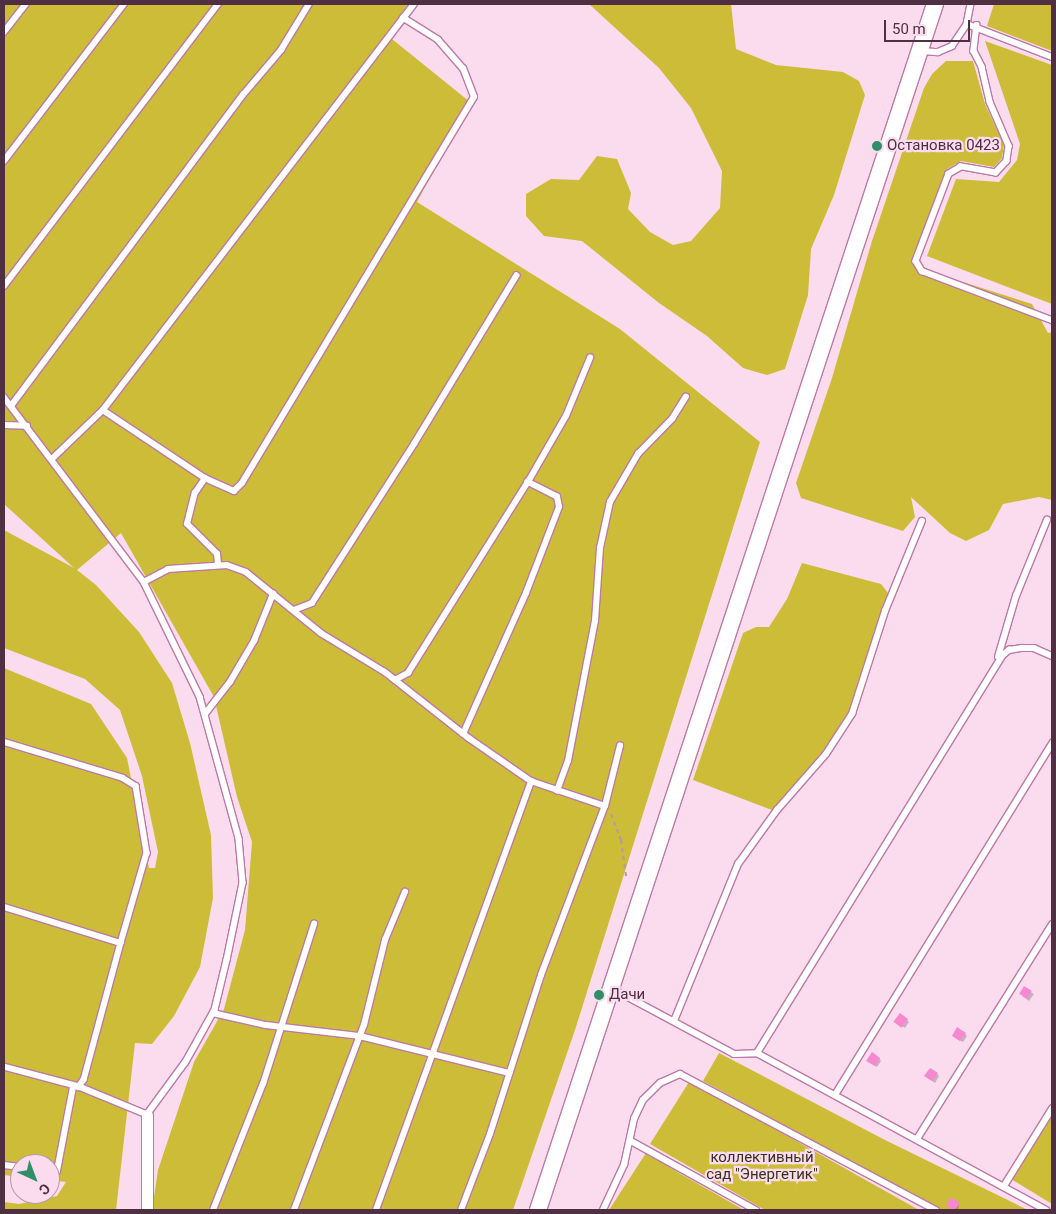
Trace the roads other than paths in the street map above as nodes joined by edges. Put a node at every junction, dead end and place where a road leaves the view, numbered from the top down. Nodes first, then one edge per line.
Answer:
1 (26, 4) edge
2 (124, 4) edge
3 (218, 4) edge
4 (309, 4) edge
5 (414, 4) edge
6 (934, 4) edge
7 (971, 4) edge
8 (403, 18) junction
9 (967, 24) junction
10 (976, 25) junction
11 (4, 32) edge
12 (919, 51) junction
13 (1052, 57) edge
14 (4, 161) edge
15 (516, 276) dead end
16 (4, 286) edge
17 (1052, 320) edge
18 (590, 358) dead end
19 (4, 397) edge
20 (686, 397) dead end
21 (11, 406) junction
22 (103, 410) junction
23 (4, 425) edge
24 (27, 426) junction
25 (52, 459) junction
26 (205, 478) junction
27 (528, 482) junction
28 (922, 520) dead end
29 (1047, 520) dead end
30 (218, 565) junction
31 (144, 582) junction
32 (273, 594) junction
33 (294, 610) junction
34 (1052, 656) edge
35 (995, 671) junction
36 (394, 680) junction
37 (205, 714) junction
38 (463, 734) junction
39 (4, 742) edge
40 (1052, 743) edge
41 (620, 746) dead end
42 (531, 781) junction
43 (557, 791) junction
44 (605, 806) junction
45 (405, 892) dead end
46 (4, 908) edge
47 (314, 924) dead end
48 (1052, 925) edge
49 (121, 943) junction
50 (612, 988) junction
51 (213, 1013) junction
52 (674, 1021) junction
53 (283, 1026) junction
54 (360, 1036) junction
55 (757, 1053) junction
56 (432, 1056) junction
57 (4, 1067) edge
58 (510, 1073) junction
59 (76, 1087) junction
60 (835, 1095) junction
61 (1052, 1109) edge
62 (147, 1115) junction
63 (917, 1139) junction
64 (631, 1141) junction
65 (60, 1158) edge
66 (1004, 1186) junction
67 (146, 1210) edge
68 (213, 1210) edge
69 (294, 1210) edge
70 (376, 1210) edge
71 (461, 1210) edge
72 (538, 1210) edge
73 (603, 1210) edge
74 (756, 1210) edge
75 (936, 1210) edge
76 (1046, 1210) edge

1 - 11 lane
2 - 14 lane
3 - 16 lane
4 - 21 lane
5 - 8 lane
6 - 12 main road
7 - 9 lane
8 - 22 lane
8 - 26 lane
9 - 10 lane
9 - 12 lane
10 - 13 lane
10 - 17 lane
12 - 50 main road
15 - 33 lane
18 - 27 lane
19 - 21 lane
20 - 43 lane
21 - 24 lane
22 - 25 lane
22 - 26 lane
23 - 24 lane
24 - 25 lane
25 - 31 lane
26 - 30 lane
27 - 36 lane
27 - 38 lane
28 - 52 lane
29 - 35 lane
30 - 31 lane
30 - 32 lane
31 - 37 lane
32 - 33 lane
32 - 37 lane
33 - 36 lane
34 - 35 lane
35 - 55 lane
36 - 38 lane
37 - 51 lane
38 - 42 lane
39 - 49 lane
40 - 60 lane
41 - 44 lane
42 - 43 lane
42 - 56 lane
43 - 44 lane
44 - 58 lane
45 - 54 lane
46 - 49 lane
47 - 53 lane
48 - 63 lane
49 - 59 lane
50 - 52 lane
50 - 72 main road
51 - 53 lane
51 - 62 lane
52 - 55 lane
53 - 54 lane
53 - 68 lane
54 - 56 lane
54 - 69 lane
55 - 60 lane
56 - 58 lane
56 - 70 lane
57 - 59 lane
58 - 71 lane
59 - 62 lane
59 - 65 lane
60 - 63 lane
61 - 66 lane
62 - 67 street
63 - 66 lane
64 - 73 lane
64 - 74 lane
64 - 75 lane
66 - 76 lane

